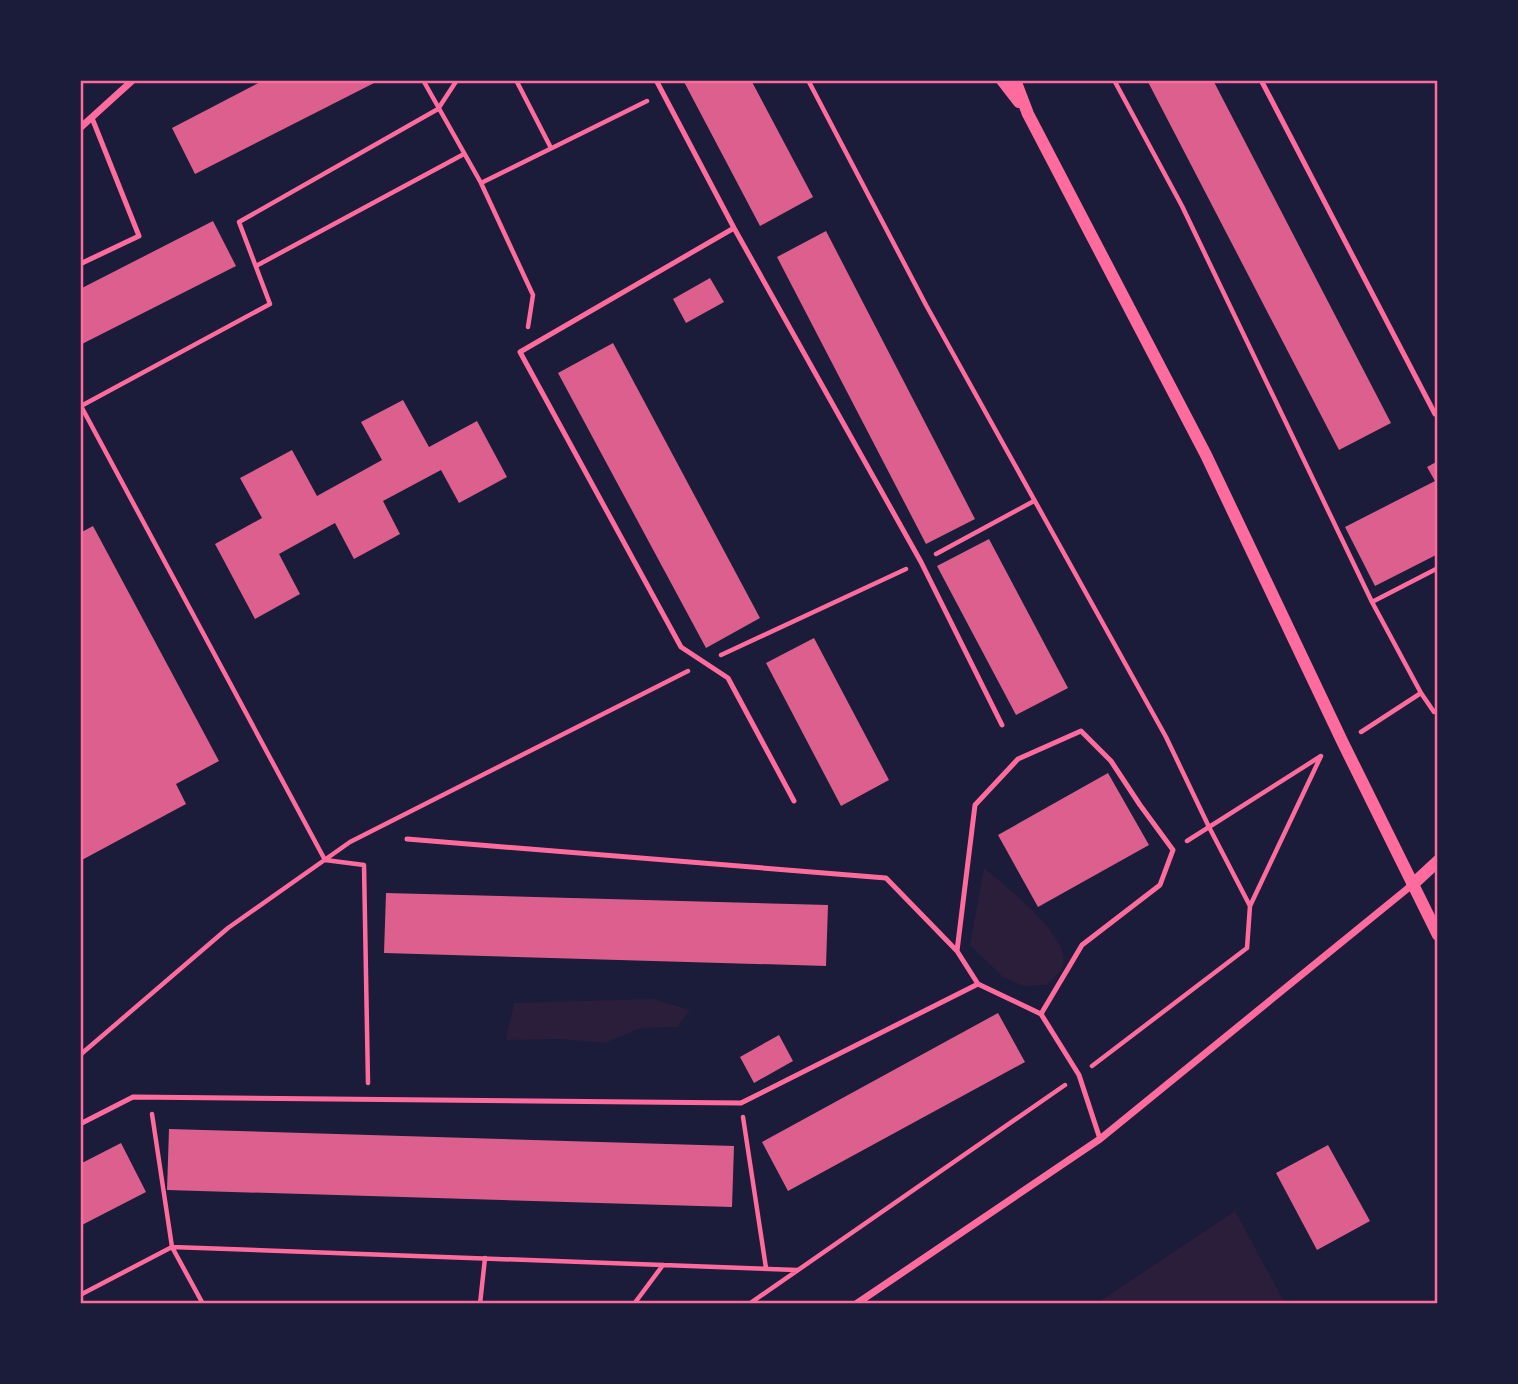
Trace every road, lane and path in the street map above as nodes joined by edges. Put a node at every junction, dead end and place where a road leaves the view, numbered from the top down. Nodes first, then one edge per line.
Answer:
1 (133, 80) edge
2 (423, 80) edge
3 (457, 80) edge
4 (516, 80) edge
5 (656, 80) edge
6 (808, 80) edge
7 (1002, 80) edge
8 (1015, 80) edge
9 (1114, 80) edge
10 (1261, 80) edge
11 (647, 101) dead end
12 (438, 109) junction
13 (1028, 114) junction
14 (92, 118) junction
15 (80, 128) edge
16 (551, 148) junction
17 (464, 154) junction
18 (734, 228) junction
19 (80, 264) edge
20 (256, 266) junction
21 (1437, 412) edge
22 (1034, 501) junction
23 (921, 562) junction
24 (1437, 568) edge
25 (1372, 602) junction
26 (705, 663) junction
27 (1422, 693) junction
28 (1437, 709) edge
29 (1002, 725) dead end
30 (1343, 743) junction
31 (1321, 756) junction
32 (793, 802) dead end
33 (1209, 827) junction
34 (407, 839) dead end
35 (1173, 850) junction
36 (325, 860) junction
37 (1437, 861) edge
38 (1412, 885) junction
39 (1250, 906) junction
40 (1437, 935) edge
41 (957, 951) junction
42 (978, 984) junction
43 (1041, 1014) junction
44 (80, 1055) edge
45 (1079, 1075) junction
46 (149, 1097) junction
47 (368, 1099) junction
48 (741, 1103) junction
49 (80, 1124) edge
50 (1100, 1139) junction
51 (172, 1247) junction
52 (485, 1258) junction
53 (663, 1265) junction
54 (766, 1268) junction
55 (797, 1270) junction
56 (80, 1295) edge
57 (203, 1304) edge
58 (480, 1304) edge
59 (634, 1304) edge
60 (748, 1304) edge
61 (856, 1304) edge

1 - 14 street
2 - 12 path
3 - 12 path
4 - 16 path
5 - 18 lane
6 - 22 path
7 - 13 street
8 - 13 street
9 - 25 path
10 - 21 lane
11 - 16 path
12 - 17 path
12 - 20 path
13 - 30 street
14 - 15 street
14 - 19 lane
16 - 17 path
17 - 20 path
18 - 23 lane
18 - 26 lane
20 - 36 path
22 - 23 path
22 - 33 path
23 - 26 path
23 - 29 lane
24 - 25 path
25 - 27 path
26 - 32 lane
26 - 36 path
27 - 28 path
27 - 30 path
30 - 31 path
30 - 38 street
31 - 33 path
31 - 39 path
33 - 35 path
33 - 39 path
34 - 41 lane
35 - 41 lane
35 - 43 lane
36 - 44 path
36 - 47 path
37 - 38 street
38 - 40 street
38 - 50 street
39 - 45 path
41 - 42 lane
42 - 43 lane
42 - 48 lane
43 - 45 lane
45 - 50 lane
45 - 55 path
46 - 47 lane
46 - 49 lane
46 - 51 path
47 - 48 lane
48 - 54 path
50 - 61 street
51 - 52 path
51 - 56 path
51 - 57 path
52 - 53 path
52 - 58 path
53 - 54 path
53 - 59 path
54 - 55 path
55 - 60 path

